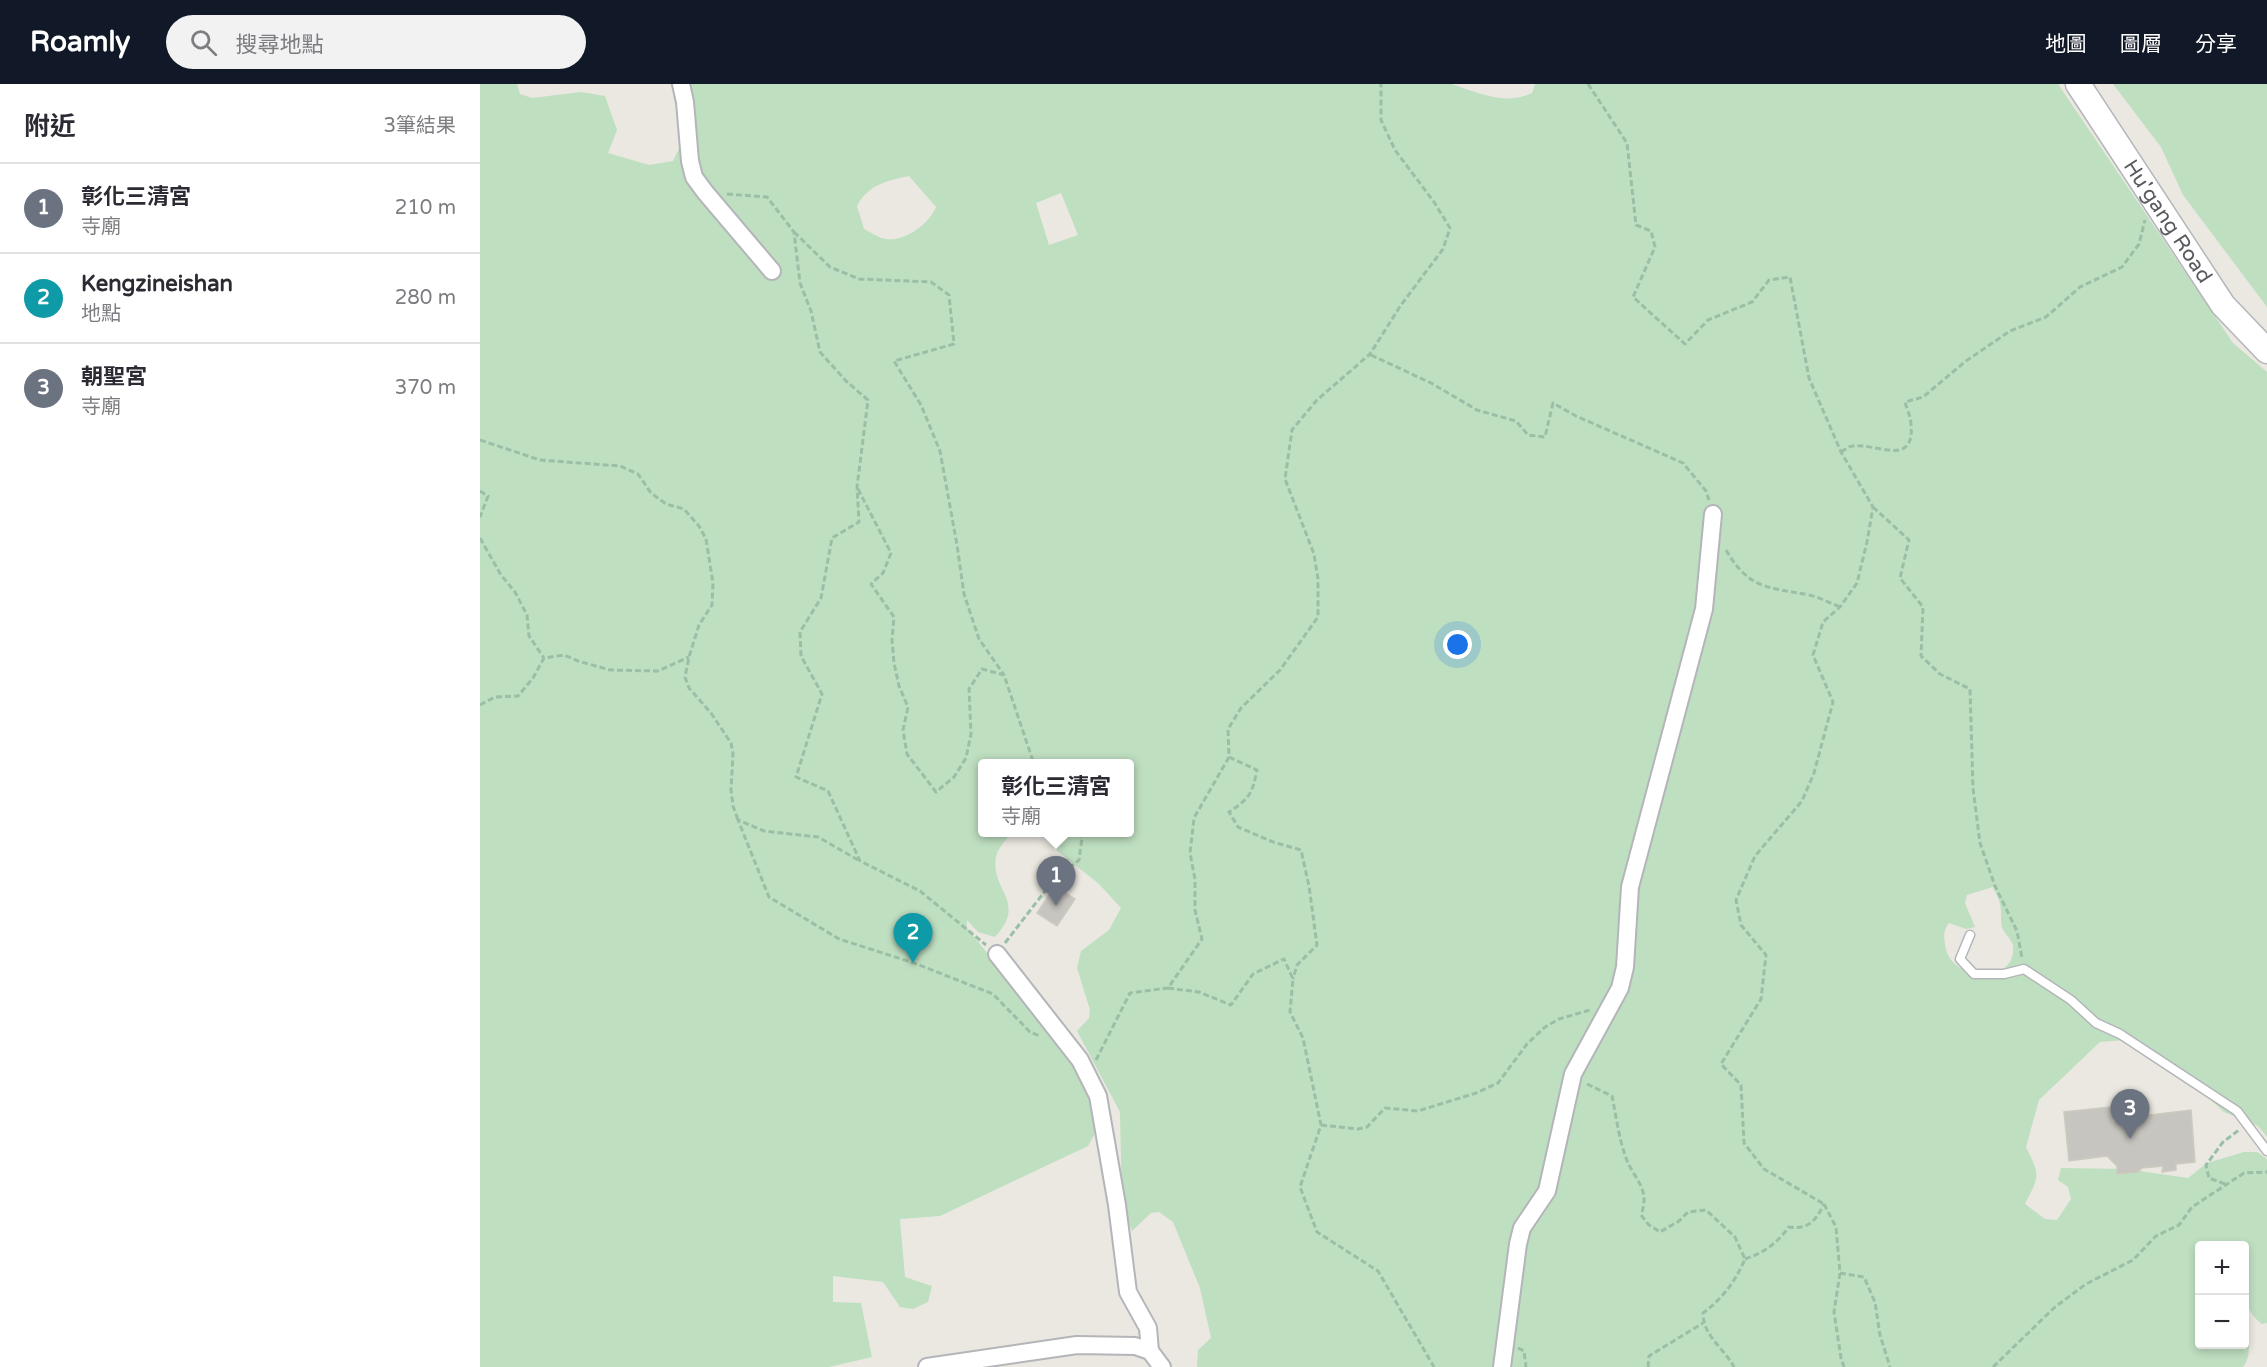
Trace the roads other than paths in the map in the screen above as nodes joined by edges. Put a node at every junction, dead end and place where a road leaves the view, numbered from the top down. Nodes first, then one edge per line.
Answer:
1 (681, 84) edge
2 (2078, 84) edge
3 (772, 271) dead end
4 (2267, 351) edge
5 (1712, 522) road end
6 (1970, 935) dead end
7 (997, 954) road end
8 (2267, 1151) edge
9 (1150, 1351) junction
10 (927, 1367) edge
11 (1162, 1367) edge
12 (1502, 1367) edge

1 - 3 street
2 - 4 main road, Hu'gang Road
5 - 12 street
6 - 8 lane
7 - 9 street
9 - 10 street
9 - 11 street

